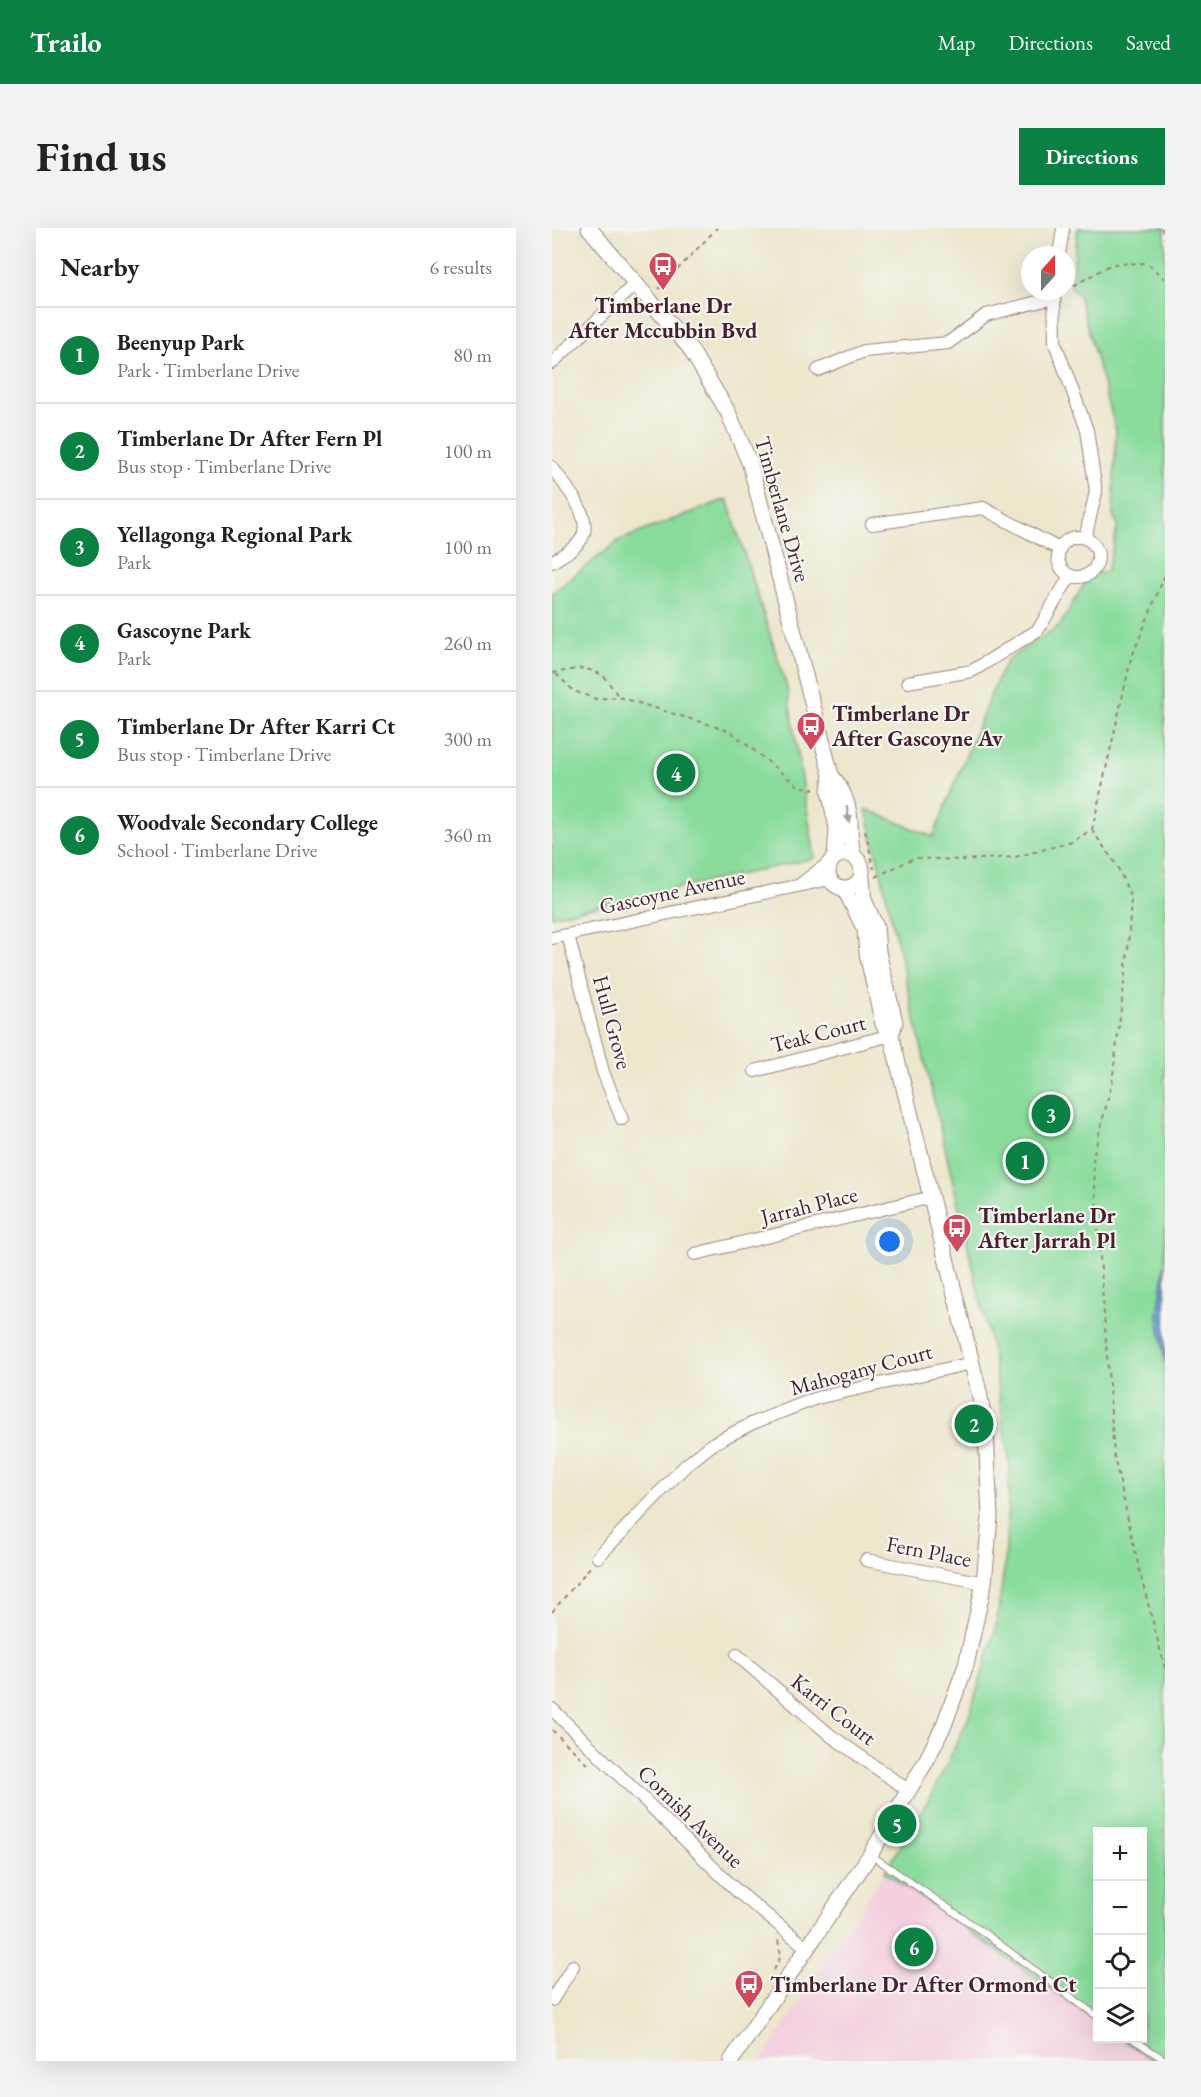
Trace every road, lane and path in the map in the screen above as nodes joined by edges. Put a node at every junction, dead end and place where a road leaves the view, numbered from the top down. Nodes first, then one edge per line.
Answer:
1 (589, 228) edge
2 (717, 228) edge
3 (1063, 228) edge
4 (1162, 228) edge
5 (1165, 239) edge
6 (1060, 246) edge
7 (1165, 279) edge
8 (636, 283) junction
9 (1075, 285) edge
10 (648, 296) junction
11 (1035, 300) edge
12 (1054, 300) edge
13 (552, 363) edge
14 (818, 370) dead end
15 (552, 467) edge
16 (872, 524) dead end
17 (1085, 538) junction
18 (1059, 549) junction
19 (552, 562) edge
20 (1165, 575) edge
21 (1070, 576) junction
22 (554, 674) edge
23 (908, 682) dead end
24 (619, 697) junction
25 (831, 775) junction
26 (819, 789) dead end
27 (1092, 830) junction
28 (865, 831) dead end
29 (854, 856) junction
30 (833, 859) junction
31 (862, 878) junction
32 (830, 879) junction
33 (801, 884) junction
34 (844, 888) junction
35 (568, 935) junction
36 (552, 938) edge
37 (891, 1035) junction
38 (755, 1071) dead end
39 (622, 1119) dead end
40 (932, 1197) junction
41 (695, 1254) dead end
42 (972, 1363) junction
43 (598, 1557) joint
44 (867, 1560) dead end
45 (984, 1583) junction
46 (552, 1612) edge
47 (737, 1654) dead end
48 (1165, 1668) edge
49 (552, 1709) edge
50 (909, 1791) junction
51 (870, 1855) junction
52 (807, 1947) junction
53 (573, 1966) dead end
54 (552, 2000) edge
55 (1093, 2013) edge
56 (1139, 2043) edge
57 (1165, 2060) edge
58 (730, 2061) edge

1 - 8 street, Timberlane Drive
2 - 10 path
3 - 6 street
4 - 5 path
7 - 9 path
8 - 10 street, Timberlane Drive
8 - 13 street
10 - 25 street, Timberlane Drive
11 - 14 street
12 - 17 street
15 - 19 street
16 - 18 street
17 - 18 street
17 - 21 street
18 - 21 street
20 - 27 path
21 - 23 street
22 - 24 path
22 - 24 path
24 - 26 path
25 -> 29 street, Timberlane Drive
25 - 30 street, Timberlane Drive
27 - 28 path
27 - 48 path
29 - 30 street
29 - 31 street
30 - 32 street
30 - 33 street, Gascoyne Avenue
31 - 34 street
31 - 37 street
32 - 33 street, Gascoyne Avenue
32 - 34 street
33 - 35 street, Gascoyne Avenue
34 - 37 street
35 - 36 street, Gascoyne Avenue
35 - 39 street, Hull Grove
37 - 38 street, Teak Court
37 - 40 street
40 - 41 street, Jarrah Place
40 - 42 street
42 - 43 street, Mahogany Court
42 - 45 street
43 - 46 path
44 - 45 street, Fern Place
45 - 50 street
47 - 50 street, Karri Court
49 - 52 street, Cornish Avenue
50 - 51 street
51 - 52 street
51 - 55 lane
52 - 58 street
53 - 54 street
56 - 57 lane

